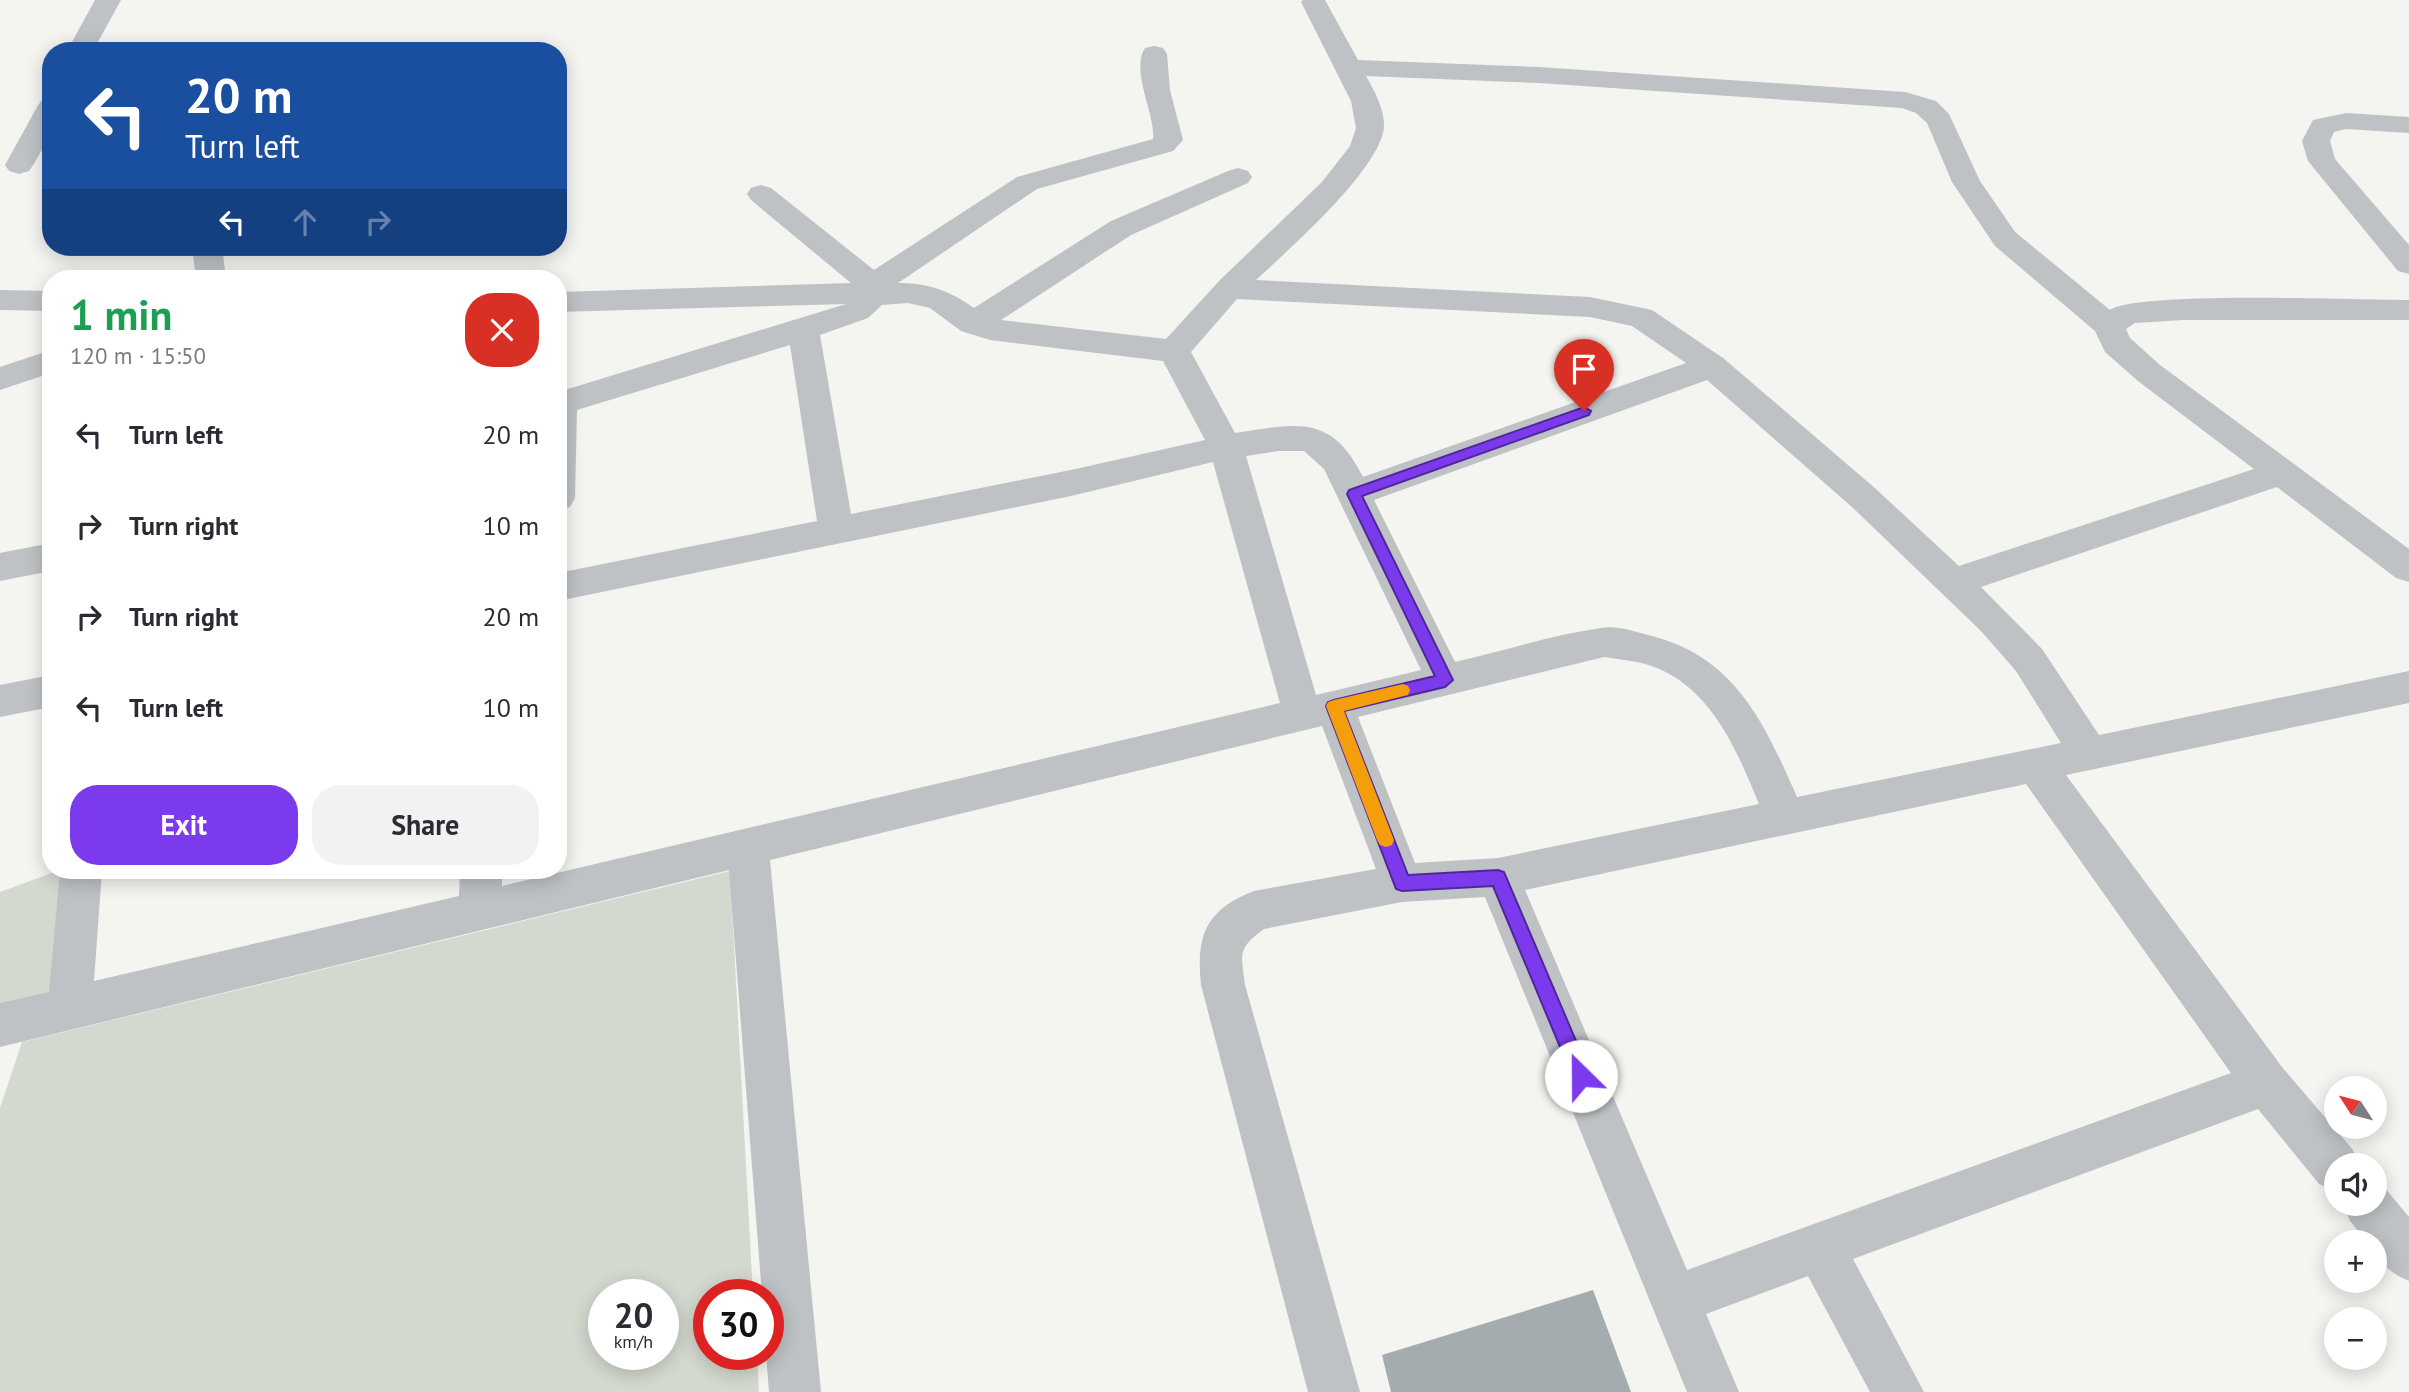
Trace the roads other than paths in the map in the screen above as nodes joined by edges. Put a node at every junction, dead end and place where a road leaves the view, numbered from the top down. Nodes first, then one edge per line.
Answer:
1 (108, 0) edge
2 (1314, 2) dead end
3 (85, 42) edge
4 (1154, 54) dead end
5 (1347, 67) junction
6 (42, 119) edge
7 (2409, 125) edge
8 (9, 164) edge
9 (42, 166) edge
10 (1238, 177) dead end
11 (761, 194) dead end
12 (2409, 264) edge
13 (1230, 289) junction
14 (867, 291) junction
15 (0, 300) edge
16 (42, 301) edge
17 (567, 302) edge
18 (2409, 310) edge
19 (972, 324) junction
20 (2109, 326) junction
21 (803, 329) junction
22 (1174, 351) junction
23 (42, 364) edge
24 (1712, 366) junction
25 (0, 379) edge
26 (567, 402) edge
27 (1227, 447) junction
28 (2282, 473) junction
29 (1354, 494) junction
30 (836, 531) junction
31 (42, 559) edge
32 (0, 568) edge
33 (2409, 568) edge
34 (1955, 581) junction
35 (567, 585) edge
36 (1445, 680) junction
37 (42, 693) edge
38 (2402, 697) edge
39 (0, 701) edge
40 (1318, 710) junction
41 (2089, 753) junction
42 (2035, 764) junction
43 (1785, 817) junction
44 (748, 846) junction
45 (567, 876) edge
46 (1498, 877) junction
47 (80, 879) edge
48 (547, 879) edge
49 (1402, 883) junction
50 (480, 890) edge
51 (70, 1009) junction
52 (0, 1026) edge
53 (2266, 1083) junction
54 (2324, 1153) edge
55 (2377, 1216) edge
56 (1819, 1247) junction
57 (2409, 1256) edge
58 (1675, 1300) junction
59 (795, 1392) edge
60 (1334, 1392) edge
61 (1713, 1392) edge
62 (1898, 1392) edge

1 - 3 street
2 - 5 street
4 - 14 street
5 - 13 street
5 - 20 street
6 - 8 street
7 - 12 street
8 - 9 street
10 - 19 street
11 - 14 street
13 - 22 street
13 - 24 street
14 - 17 street
14 - 19 street
14 - 21 street
15 - 16 street
18 - 20 street
19 - 22 street
20 - 28 street
21 - 26 street
21 - 30 street
22 - 27 street
23 - 25 street
24 - 29 street
24 - 34 street
27 - 29 street
27 - 30 street
27 - 40 street
28 - 33 street
28 - 34 street
29 - 36 street
30 - 35 street
31 - 32 street
34 - 41 street
36 - 40 street
36 - 43 street
37 - 39 street
38 - 41 street
40 - 44 street
40 - 49 street
41 - 42 street
42 - 43 street
42 - 53 street
43 - 46 street
44 - 45 street
44 - 59 street
46 - 49 street
46 - 58 street
47 - 51 street
48 - 50 street
49 - 60 street
50 - 51 street
51 - 52 street
53 - 54 street
53 - 56 street
55 - 57 street
56 - 58 street
56 - 62 street
58 - 61 street

